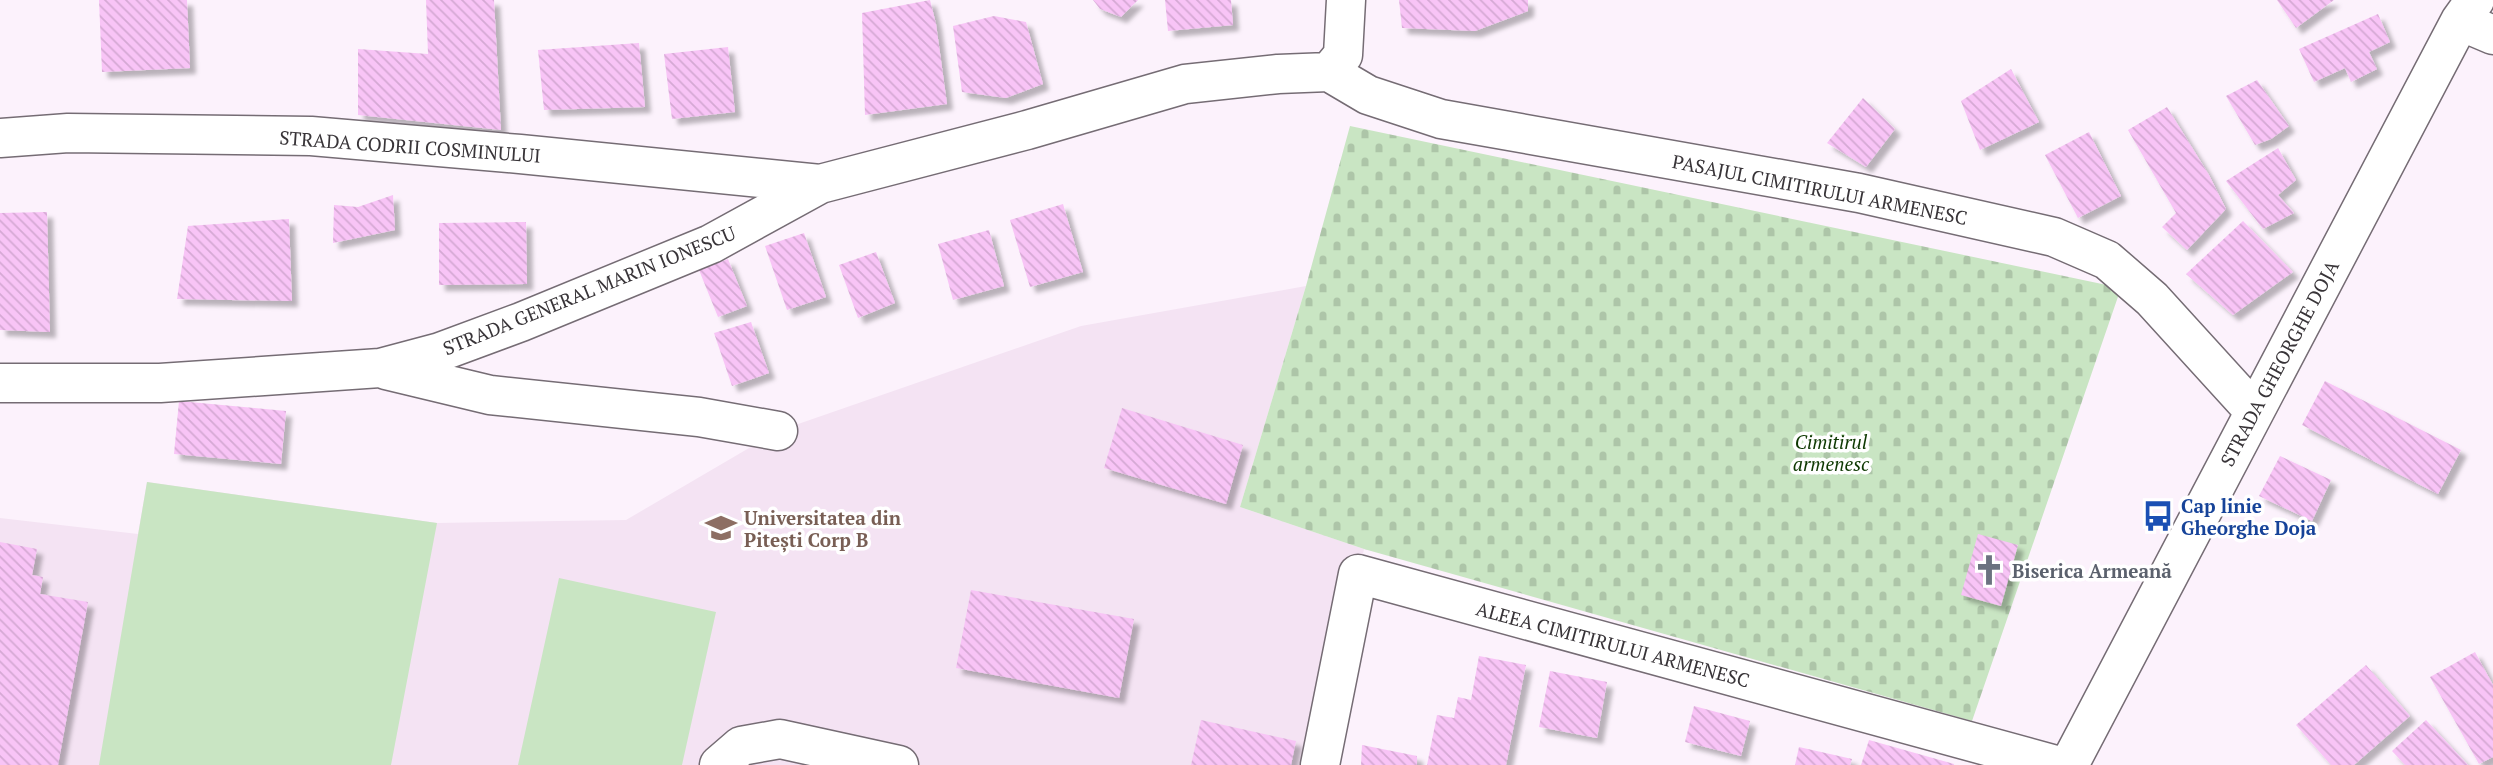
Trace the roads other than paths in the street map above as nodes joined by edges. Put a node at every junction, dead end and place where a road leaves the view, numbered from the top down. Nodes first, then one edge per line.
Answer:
1 (1346, 0) edge
2 (2476, 18) edge
3 (1329, 72) junction
4 (0, 138) edge
5 (820, 184) junction
6 (380, 368) junction
7 (0, 383) edge
8 (2254, 411) junction
9 (778, 431) dead end
10 (719, 765) edge
11 (899, 765) edge
12 (1321, 765) edge
13 (2056, 765) edge
14 (2069, 765) edge

1 - 3 street
2 - 8 street, STRADA GHEORGHE DOJA
3 - 5 street, STRADA GENERAL MARIN IONESCU
3 - 8 street, PASAJUL CIMITIRULUI ARMENESC
4 - 5 street, STRADA CODRII COSMINULUI
5 - 6 street, STRADA GENERAL MARIN IONESCU
6 - 7 street, STRADA GENERAL MARIN IONESCU
6 - 9 street
8 - 14 street, STRADA GHEORGHE DOJA
10 - 11 street
12 - 13 street, ALEEA CIMITIRULUI ARMENESC

